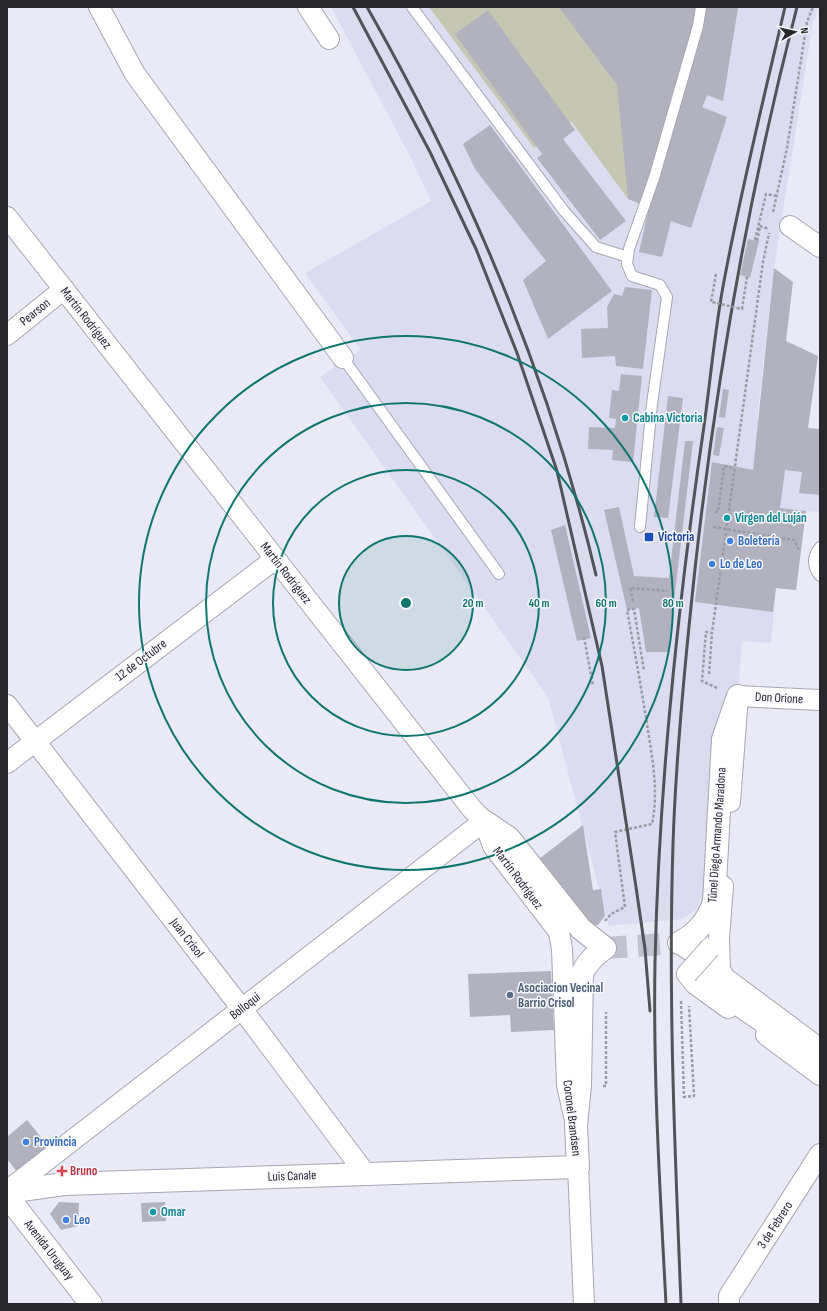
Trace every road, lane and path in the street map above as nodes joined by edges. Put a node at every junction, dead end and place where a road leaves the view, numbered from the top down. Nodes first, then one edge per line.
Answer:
1 (99, 7) edge
2 (308, 7) edge
3 (412, 7) edge
4 (701, 7) edge
5 (813, 7) edge
6 (328, 39) dead end
7 (777, 196) junction
8 (773, 214) dead end
9 (7, 217) edge
10 (781, 224) joint
11 (770, 229) junction
12 (820, 247) edge
13 (628, 257) junction
14 (716, 274) dead end
15 (747, 277) dead end
16 (64, 289) junction
17 (7, 335) edge
18 (343, 358) joint
19 (734, 468) junction
20 (715, 512) dead end
21 (640, 527) dead end
22 (713, 527) dead end
23 (726, 529) junction
24 (817, 551) edge
25 (275, 559) junction
26 (499, 574) dead end
27 (820, 576) edge
28 (668, 591) dead end
29 (633, 601) dead end
30 (712, 633) junction
31 (584, 637) dead end
32 (644, 671) dead end
33 (709, 674) dead end
34 (593, 686) dead end
35 (738, 696) junction
36 (820, 700) edge
37 (7, 705) edge
38 (35, 741) junction
39 (7, 763) edge
40 (484, 821) junction
41 (600, 926) dead end
42 (559, 932) joint
43 (715, 944) junction
44 (688, 974) junction
45 (681, 998) dead end
46 (242, 1009) junction
47 (820, 1048) edge
48 (820, 1060) edge
49 (820, 1075) edge
50 (576, 1126) junction
51 (820, 1154) edge
52 (578, 1167) junction
53 (365, 1173) junction
54 (7, 1192) edge
55 (7, 1196) edge
56 (729, 1300) edge
57 (91, 1304) edge
58 (584, 1304) edge

1 - 18 street
2 - 6 street
3 - 13 lane
4 - 13 lane
5 - 7 path
7 - 8 path
7 - 11 path
9 - 16 street, Martín Rodríguez
10 - 11 path
10 - 12 street
11 - 19 path
13 - 21 lane
14 - 15 path, bridge
16 - 17 street, Pearson
16 - 25 street, Martín Rodríguez
18 - 26 lane
19 - 20 path
19 - 23 path
22 - 23 path
23 - 24 path
23 - 30 path
24 - 27 lane
25 - 38 street, 12 de Octubre
25 - 40 street, Martín Rodríguez
28 - 29 path
30 - 33 path
30 - 35 path
31 - 34 path
32 - 41 path
35 - 36 street, Don Orione
35 - 43 street
35 - 48 street, Túnel Diego Armando Maradona
37 - 38 street, Juan Crisol
38 - 39 street, 12 de Octubre
38 - 46 street, Juan Crisol
40 - 42 street, Martín Rodríguez
40 - 46 street, Bolloqui
40 - 50 street
42 - 50 street, Coronel Brandsen
43 - 44 street, bridge
43 - 47 street
44 - 45 path
44 - 49 street
46 - 53 street, Juan Crisol
46 - 54 street, Bolloqui
50 - 52 street, Coronel Brandsen
51 - 56 street, 3 de Febrero
52 - 53 street, Luis Canale
52 - 58 street, Coronel Brandsen
53 - 54 street, Luis Canale
55 - 57 street, Avenida Uruguay

